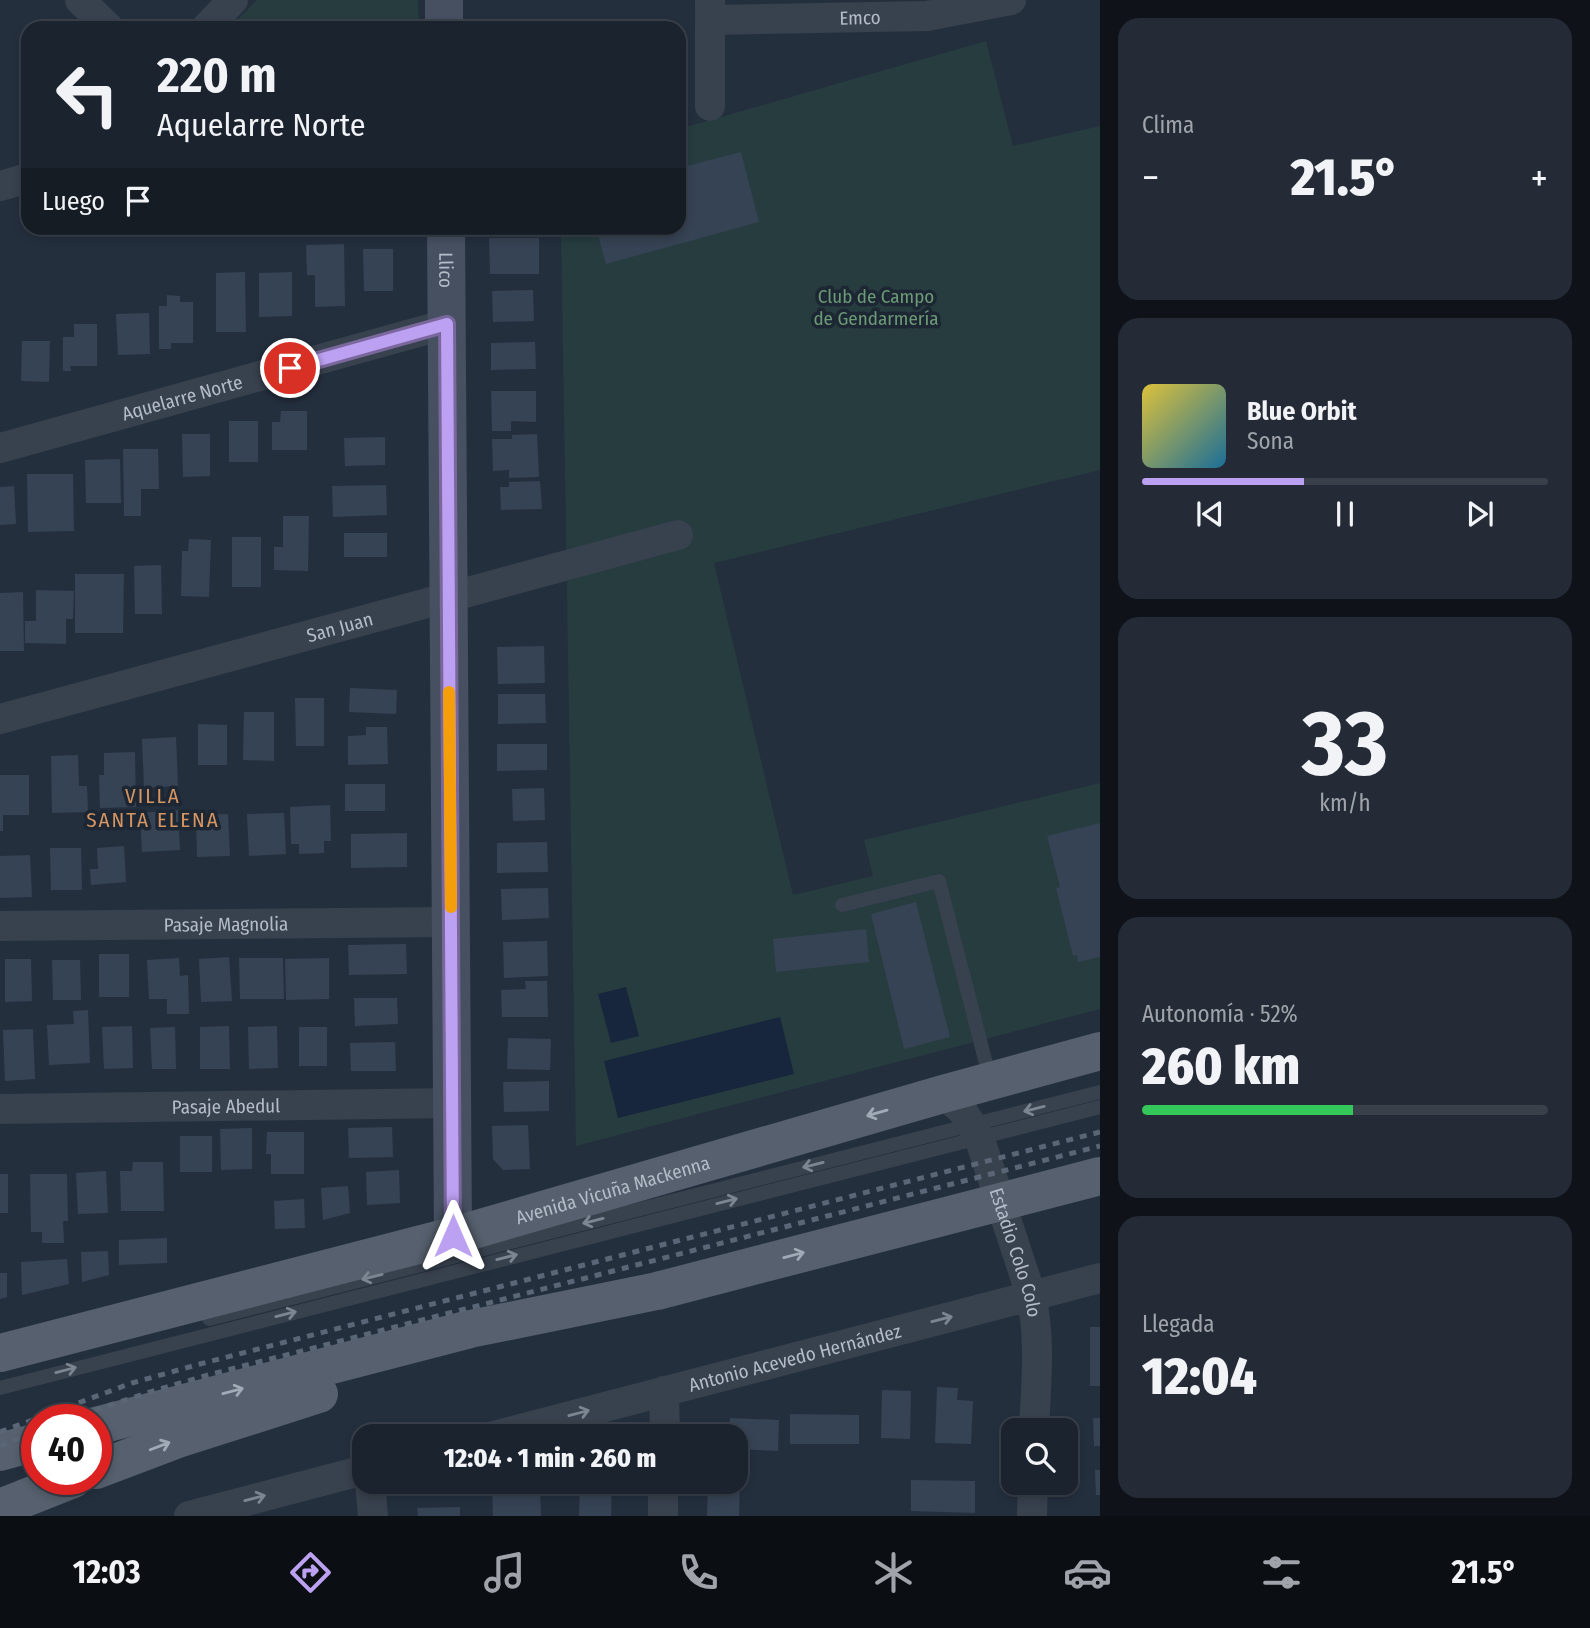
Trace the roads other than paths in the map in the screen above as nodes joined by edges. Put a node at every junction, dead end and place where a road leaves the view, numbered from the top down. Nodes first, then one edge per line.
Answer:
1 (80, 0) edge
2 (233, 0) edge
3 (444, 0) edge
4 (1011, 0) edge
5 (710, 10) edge
6 (102, 21) edge
7 (213, 21) edge
8 (444, 21) edge
9 (710, 106) dead end
10 (21, 180) edge
11 (0, 186) edge
12 (446, 235) edge
13 (447, 324) junction
14 (0, 448) edge
15 (678, 535) dead end
16 (449, 597) junction
17 (0, 719) edge
18 (842, 905) dead end
19 (451, 922) junction
20 (0, 926) edge
21 (1100, 1051) edge
22 (990, 1081) junction
23 (1100, 1092) edge
24 (943, 1094) junction
25 (453, 1103) junction
26 (1100, 1107) edge
27 (0, 1109) edge
28 (975, 1131) junction
29 (1100, 1176) edge
30 (1001, 1202) junction
31 (453, 1236) junction
32 (1100, 1278) edge
33 (657, 1291) junction
34 (1031, 1295) junction
35 (199, 1321) dead end
36 (4, 1362) edge
37 (0, 1388) edge
38 (664, 1391) junction
39 (1034, 1418) edge
40 (112, 1422) edge
41 (539, 1424) edge
42 (665, 1424) edge
43 (21, 1446) edge
44 (0, 1451) edge
45 (112, 1464) edge
46 (352, 1473) edge
47 (371, 1494) edge
48 (663, 1494) edge
49 (33, 1495) edge
50 (1033, 1495) edge
51 (0, 1508) edge
52 (189, 1516) edge
53 (373, 1516) edge
54 (663, 1516) edge
55 (1032, 1516) edge

1 - 6 street
2 - 7 street
3 - 8 street
4 - 5 street, Emco
5 - 9 street
10 - 11 street
12 - 13 street, Llico
13 - 14 street, Aquelarre Norte
13 - 16 street, Llico
15 - 16 street, San Juan
16 - 17 street, San Juan
16 - 19 street, Llico
18 - 22 lane
19 - 20 street, Pasaje Magnolia
19 - 25 street, Llico
21 - 22 main road, Avenida Vicuña Mackenna
22 - 24 main road, Avenida Vicuña Mackenna
23 -> 28 lane
24 - 28 street, Estadio Colo Colo
24 -> 31 main road, Avenida Vicuña Mackenna
25 - 27 street, Pasaje Abedul
25 - 31 street, Llico
26 - 28 lane
28 - 30 street, Estadio Colo Colo
28 -> 35 lane
37 -> 28 lane
29 - 30 main road
33 -> 30 main road
30 - 34 street, Estadio Colo Colo
31 - 36 main road, Avenida Vicuña Mackenna
32 - 34 street, Antonio Acevedo Hernández
40 -> 33 main road
45 -> 33 main road
38 -> 34 street, Antonio Acevedo Hernández
34 - 39 street, Estadio Colo Colo
41 -> 38 street, Antonio Acevedo Hernández
38 - 42 street
43 - 44 main road
52 -> 46 street
47 - 53 street
48 - 54 street
49 - 51 main road
50 - 55 street

